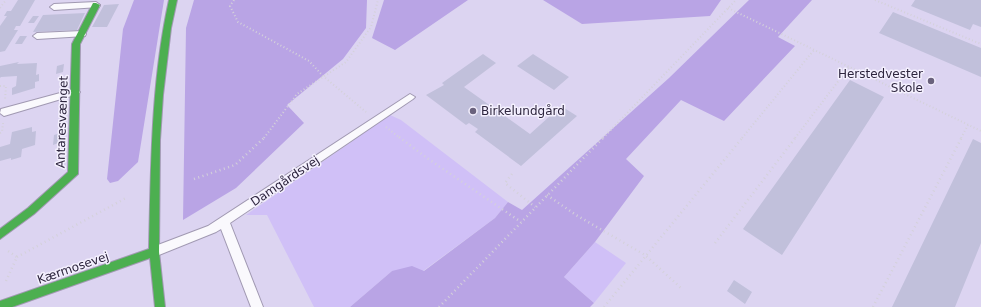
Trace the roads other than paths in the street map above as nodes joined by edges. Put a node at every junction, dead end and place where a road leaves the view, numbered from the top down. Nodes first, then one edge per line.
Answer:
1 (173, 0) edge
2 (96, 5) joint
3 (54, 6) dead end
4 (82, 34) junction
5 (37, 36) dead end
6 (75, 92) junction
7 (410, 97) dead end
8 (4, 112) dead end
9 (224, 221) junction
10 (0, 235) edge
11 (154, 252) junction
12 (0, 306) edge
13 (160, 307) edge
14 (257, 307) edge

1 - 11 street
2 - 3 lane
2 - 4 street, Antaresvænget
4 - 5 lane
4 - 6 street, Antaresvænget
6 - 8 lane
6 - 10 street, Antaresvænget
7 - 9 lane, Damgårdsvej
9 - 11 lane, Damgårdsvej
9 - 14 lane
11 - 12 street, Kærmosevej
11 - 13 street

